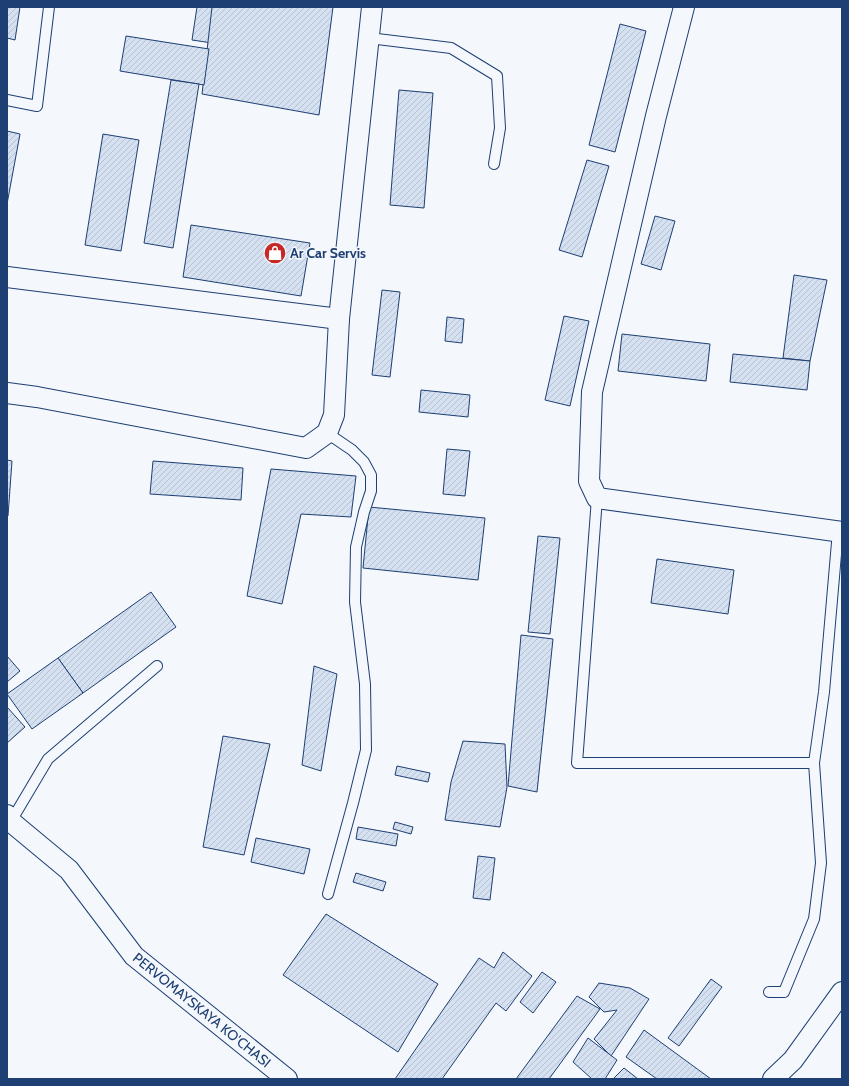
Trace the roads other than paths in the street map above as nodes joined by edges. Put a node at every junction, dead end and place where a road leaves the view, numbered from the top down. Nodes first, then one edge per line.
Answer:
1 (49, 7) edge
2 (372, 7) edge
3 (684, 7) edge
4 (369, 38) junction
5 (7, 100) edge
6 (494, 164) dead end
7 (7, 277) edge
8 (339, 319) junction
9 (7, 393) edge
10 (327, 433) junction
11 (597, 498) junction
12 (840, 532) edge
13 (157, 666) dead end
14 (814, 763) junction
15 (8, 821) edge
16 (328, 894) dead end
17 (769, 992) dead end
18 (842, 992) edge
19 (287, 1079) edge
20 (773, 1079) edge

1 - 5 lane
2 - 4 street
3 - 11 street
4 - 6 lane
4 - 8 street
7 - 8 street
8 - 10 street
9 - 10 street
10 - 16 lane
11 - 12 street
11 - 14 lane
12 - 14 lane
13 - 15 lane
14 - 17 lane
15 - 19 street, PERVOMAYSKAYA KO'CHASI
18 - 20 street

